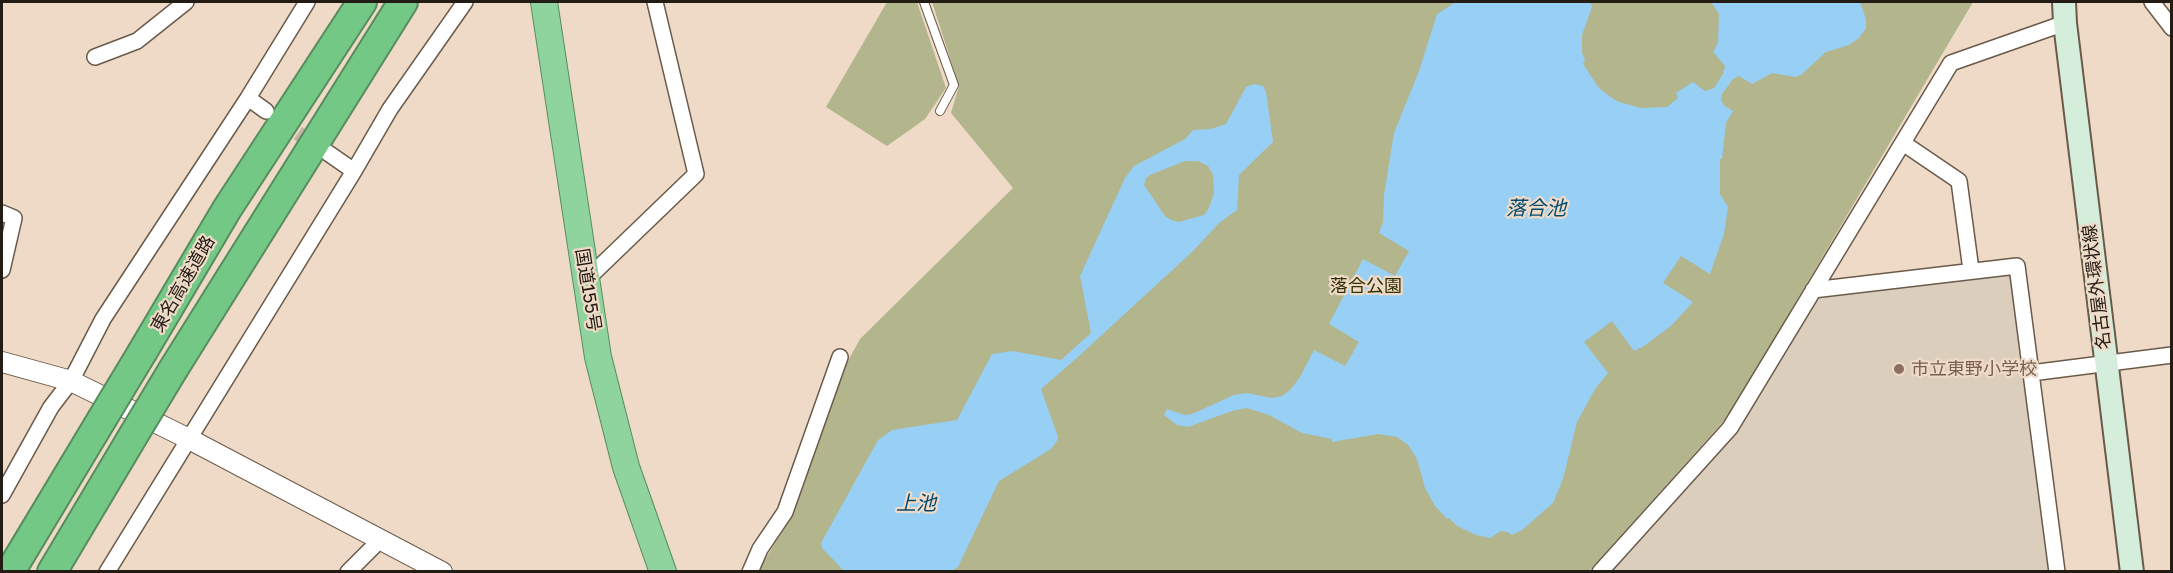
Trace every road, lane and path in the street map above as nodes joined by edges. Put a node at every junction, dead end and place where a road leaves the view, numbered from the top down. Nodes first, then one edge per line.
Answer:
1 (186, 2) edge
2 (307, 2) edge
3 (362, 2) edge
4 (403, 2) edge
5 (465, 2) edge
6 (544, 2) edge
7 (655, 2) edge
8 (924, 2) edge
9 (2152, 2) edge
10 (2065, 12) edge
11 (2172, 28) edge
12 (94, 57) dead end
13 (248, 99) junction
14 (266, 111) tunnel mouth
15 (940, 111) dead end
16 (1903, 143) junction
17 (328, 153) tunnel mouth
18 (354, 171) junction
19 (2, 213) edge
20 (2, 270) edge
21 (1971, 270) junction
22 (586, 280) junction
23 (1813, 290) junction
24 (2172, 355) edge
25 (840, 357) dead end
26 (2, 362) edge
27 (2106, 364) junction
28 (2031, 373) junction
29 (71, 381) junction
30 (189, 439) junction
31 (2, 495) edge
32 (381, 539) junction
33 (10, 572) edge
34 (52, 572) edge
35 (107, 572) edge
36 (348, 572) edge
37 (442, 572) edge
38 (663, 572) edge
39 (750, 572) edge
40 (1600, 572) edge
41 (2057, 572) edge
42 (2132, 572) edge

1 - 12 street
2 - 13 street
3 - 33 highway, 東名高速道路, bridge
4 - 34 highway, 東名高速道路, bridge
5 - 18 street
6 - 22 highway, 国道155号
7 - 22 street
8 - 15 lane
9 - 11 street
10 - 16 street
10 - 27 main road, 名古屋外環状線
13 - 14 street
13 - 29 street
16 - 21 street
16 - 23 street
17 - 18 street
18 - 30 street
19 - 20 street
21 - 23 street
21 - 28 street
22 - 38 highway, 国道155号
23 - 40 street
24 - 27 street
25 - 39 street
26 - 29 street
27 - 28 street
27 - 42 main road, 名古屋外環状線
28 - 41 street
29 - 30 street
29 - 31 street
30 - 32 street
30 - 35 street
32 - 36 street
32 - 37 street

